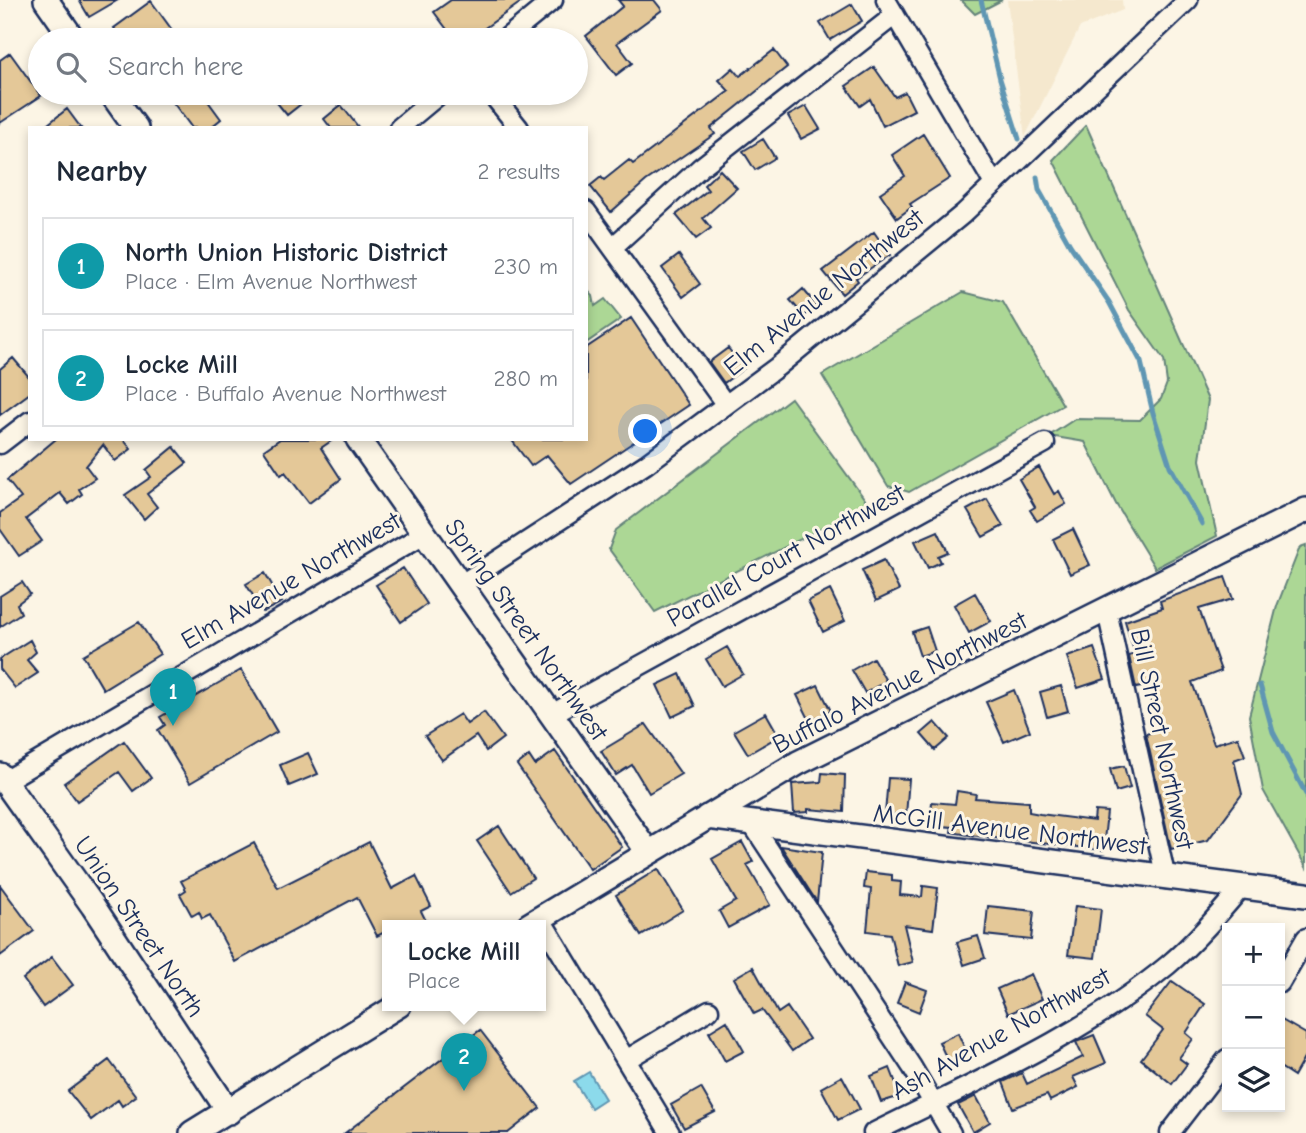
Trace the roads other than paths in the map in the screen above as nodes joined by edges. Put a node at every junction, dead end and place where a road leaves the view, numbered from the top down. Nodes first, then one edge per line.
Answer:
1 (46, 0) edge
2 (553, 0) edge
3 (1188, 0) edge
4 (890, 8) edge
5 (66, 28) edge
6 (519, 28) edge
7 (120, 105) edge
8 (426, 105) edge
9 (501, 105) edge
10 (135, 126) edge
11 (400, 126) edge
12 (517, 126) edge
13 (994, 184) junction
14 (588, 214) edge
15 (614, 246) junction
16 (726, 405) junction
17 (28, 423) edge
18 (359, 441) edge
19 (1045, 443) dead end
20 (0, 444) edge
21 (1306, 510) edge
22 (424, 534) junction
23 (460, 585) junction
24 (1107, 611) junction
25 (552, 714) junction
26 (2, 778) edge
27 (707, 817) junction
28 (752, 824) junction
29 (648, 852) junction
30 (1166, 879) junction
31 (1241, 888) junction
32 (1306, 895) edge
33 (536, 920) edge
34 (1306, 938) edge
35 (546, 939) edge
36 (1285, 974) edge
37 (709, 1010) dead end
38 (389, 1011) edge
39 (626, 1060) junction
40 (1222, 1065) edge
41 (933, 1103) junction
42 (229, 1112) junction
43 (192, 1133) edge
44 (670, 1133) edge
45 (873, 1133) edge
46 (951, 1133) edge
47 (1170, 1133) edge

1 - 5 street
2 - 6 street
3 - 13 street, Elm Avenue Northwest
4 - 13 street
4 - 15 street
7 - 10 street
8 - 11 street
9 - 12 street
13 - 16 street, Elm Avenue Northwest
14 - 15 street
15 - 16 street
16 - 23 street, Elm Avenue Northwest
17 - 20 street
18 - 22 street, Spring Street Northwest
19 - 25 street, Parallel Court Northwest
21 - 24 street, Buffalo Avenue Northwest
22 - 23 street, Spring Street Northwest
22 - 26 street, Elm Avenue Northwest
23 - 25 street, Spring Street Northwest
24 - 27 street, Buffalo Avenue Northwest
24 - 30 street, Bill Street Northwest
25 - 29 street, Spring Street Northwest
26 - 42 street, Union Street North
27 - 28 street, McGill Avenue Northwest
27 - 29 street, Buffalo Avenue Northwest
28 - 30 street, McGill Avenue Northwest
28 - 41 street
29 - 33 street, Buffalo Avenue Northwest
30 - 31 street, McGill Avenue Northwest
31 - 32 street, McGill Avenue Northwest
31 - 41 street, Ash Avenue Northwest
34 - 36 street
35 - 39 street
37 - 39 street
38 - 42 street
39 - 44 street
40 - 47 street
41 - 45 street, Ash Avenue Northwest
41 - 46 street
42 - 43 street

